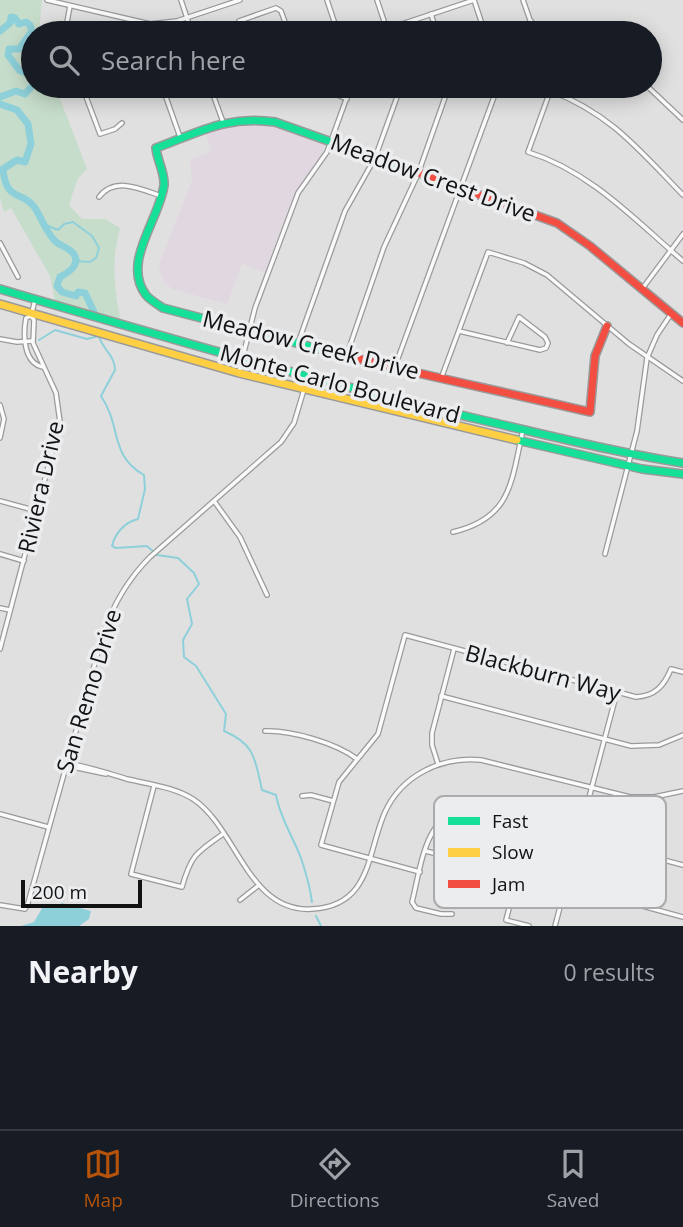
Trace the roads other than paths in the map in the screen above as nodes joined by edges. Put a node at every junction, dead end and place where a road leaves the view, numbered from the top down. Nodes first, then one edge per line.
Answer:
1 (47, 0) edge
2 (181, 0) edge
3 (240, 0) edge
4 (327, 0) edge
5 (377, 0) edge
6 (474, 0) edge
7 (523, 0) edge
8 (229, 2) edge
9 (70, 6) junction
10 (431, 14) junction
11 (187, 18) junction
12 (67, 21) edge
13 (134, 21) edge
14 (176, 21) edge
15 (188, 21) edge
16 (240, 21) edge
17 (284, 21) edge
18 (334, 21) edge
19 (384, 21) edge
20 (413, 21) edge
21 (433, 21) edge
22 (481, 21) edge
23 (531, 21) edge
24 (86, 98) edge
25 (166, 98) edge
26 (214, 98) edge
27 (397, 98) edge
28 (445, 98) edge
29 (494, 98) edge
30 (547, 98) edge
31 (570, 98) edge
32 (660, 98) edge
33 (347, 99) edge
34 (683, 120) edge
35 (223, 122) junction
36 (122, 123) dead end
37 (180, 137) junction
38 (331, 142) junction
39 (156, 148) joint
40 (375, 158) junction
41 (418, 174) junction
42 (460, 190) junction
43 (683, 195) edge
44 (161, 196) junction
45 (99, 197) dead end
46 (683, 234) edge
47 (0, 245) edge
48 (670, 250) junction
49 (683, 261) edge
50 (18, 277) dead end
51 (0, 289) edge
52 (641, 291) junction
53 (35, 299) junction
54 (0, 304) edge
55 (31, 314) junction
56 (671, 314) junction
57 (683, 323) edge
58 (607, 327) junction
59 (249, 331) junction
60 (459, 331) junction
61 (0, 339) edge
62 (25, 341) junction
63 (32, 341) junction
64 (507, 343) junction
65 (298, 345) junction
66 (346, 357) junction
67 (647, 358) junction
68 (242, 360) junction
69 (43, 367) junction
70 (394, 369) junction
71 (239, 373) junction
72 (308, 376) junction
73 (441, 377) junction
74 (683, 382) edge
75 (305, 387) junction
76 (0, 404) edge
77 (523, 430) junction
78 (0, 438) edge
79 (521, 441) junction
80 (632, 455) junction
81 (683, 463) edge
82 (629, 466) junction
83 (683, 474) edge
84 (214, 500) junction
85 (0, 501) edge
86 (37, 511) junction
87 (453, 532) dead end
88 (0, 554) edge
89 (606, 554) dead end
90 (24, 561) junction
91 (267, 596) dead end
92 (0, 608) edge
93 (10, 610) junction
94 (0, 649) edge
95 (454, 649) junction
96 (683, 672) edge
97 (617, 692) junction
98 (441, 696) junction
99 (265, 731) dead end
100 (683, 735) edge
101 (604, 740) junction
102 (357, 759) junction
103 (69, 763) junction
104 (438, 764) junction
105 (154, 786) junction
106 (592, 789) junction
107 (683, 791) edge
108 (302, 796) dead end
109 (590, 796) edge
110 (628, 796) edge
111 (662, 796) edge
112 (333, 801) junction
113 (0, 814) edge
114 (48, 827) junction
115 (434, 830) edge
116 (223, 834) junction
117 (426, 851) junction
118 (434, 853) edge
119 (371, 859) junction
120 (666, 861) edge
121 (683, 865) edge
122 (420, 872) junction
123 (259, 885) junction
124 (240, 900) dead end
125 (0, 905) edge
126 (509, 908) edge
127 (560, 908) edge
128 (653, 908) edge
129 (452, 914) dead end
130 (683, 916) edge
131 (529, 926) edge
132 (555, 926) edge

1 - 9 street
2 - 11 street
3 - 8 street
4 - 18 street
5 - 19 street
6 - 10 street
6 - 22 street
7 - 23 street
8 - 11 street
9 - 12 street
9 - 13 street
10 - 20 street
10 - 21 street
11 - 14 street
11 - 15 street
16 - 17 street
24 - 36 street
25 - 37 street
26 - 35 street
27 - 40 street
28 - 41 street
29 - 42 street
30 - 48 street
31 - 43 street
32 - 34 street
33 - 38 street
35 - 37 main road, Meadow Crest Drive
35 - 38 main road, Meadow Crest Drive
37 - 39 main road, Meadow Crest Drive
38 - 40 main road, Meadow Crest Drive
38 - 59 street
39 - 44 main road, Meadow Creek Drive
40 - 41 main road, Meadow Crest Drive
40 - 65 street
41 - 42 main road, Meadow Crest Drive
41 - 66 street
42 - 52 main road, Meadow Crest Drive
42 - 70 street
44 - 45 street
44 - 59 main road, Meadow Creek Drive
46 - 48 street
47 - 50 street
48 - 49 street
48 - 52 street
51 - 53 main road, Monte Carlo Boulevard
52 - 56 main road, Meadow Crest Drive
53 - 55 street, Riviera Drive
53 - 68 main road, Monte Carlo Boulevard
54 - 55 main road, Monte Carlo Boulevard
55 - 62 street, Riviera Drive
55 - 63 street, Riviera Drive
55 - 71 main road, Monte Carlo Boulevard
56 - 57 main road, Meadow Crest Drive
56 - 67 street
58 - 60 street
58 - 67 street
58 - 73 main road, Meadow Creek Drive
59 - 65 main road, Meadow Creek Drive
59 - 68 street
60 - 64 street
60 - 73 street
61 - 62 street
62 - 63 street
62 - 69 street, Riviera Drive
63 - 69 street, Riviera Drive
64 - 64 street
65 - 66 main road, Meadow Creek Drive
66 - 70 main road, Meadow Creek Drive
67 - 74 street
67 - 80 street
68 - 71 street
68 - 72 main road, Monte Carlo Boulevard
69 - 86 street, Riviera Drive
70 - 73 main road, Meadow Creek Drive
71 - 75 main road, Monte Carlo Boulevard
72 - 75 street, San Remo Drive
72 - 77 main road, Monte Carlo Boulevard
75 - 79 main road, Monte Carlo Boulevard
75 - 84 street, San Remo Drive
76 - 78 street
77 - 79 street
77 - 80 main road, Monte Carlo Boulevard
79 - 82 main road, Monte Carlo Boulevard
79 - 87 street
80 - 81 main road, Monte Carlo Boulevard
80 - 82 street
82 - 83 main road, Monte Carlo Boulevard
82 - 89 street
84 - 91 street
84 - 103 street, San Remo Drive
85 - 86 street
86 - 90 street, Riviera Drive
88 - 90 street
90 - 93 street, Riviera Drive
92 - 93 street
93 - 94 street, Riviera Drive
95 - 97 street, Blackburn Way
95 - 98 street
95 - 102 street, Blackburn Way
96 - 97 street, Blackburn Way
97 - 101 street
98 - 101 street
98 - 104 street
99 - 102 street
100 - 101 street
101 - 106 street
102 - 112 street
103 - 105 street
103 - 114 street, San Remo Drive
104 - 106 street
104 - 119 street
105 - 116 street
105 - 116 street
106 - 109 street
106 - 110 street
107 - 111 street
108 - 112 street
112 - 119 street
113 - 114 street
114 - 125 street, San Remo Drive
115 - 117 street
116 - 123 street
117 - 118 street
117 - 122 street
119 - 122 street
119 - 123 street
120 - 121 street
122 - 129 street
123 - 124 street
126 - 131 street
127 - 132 street
128 - 130 street

